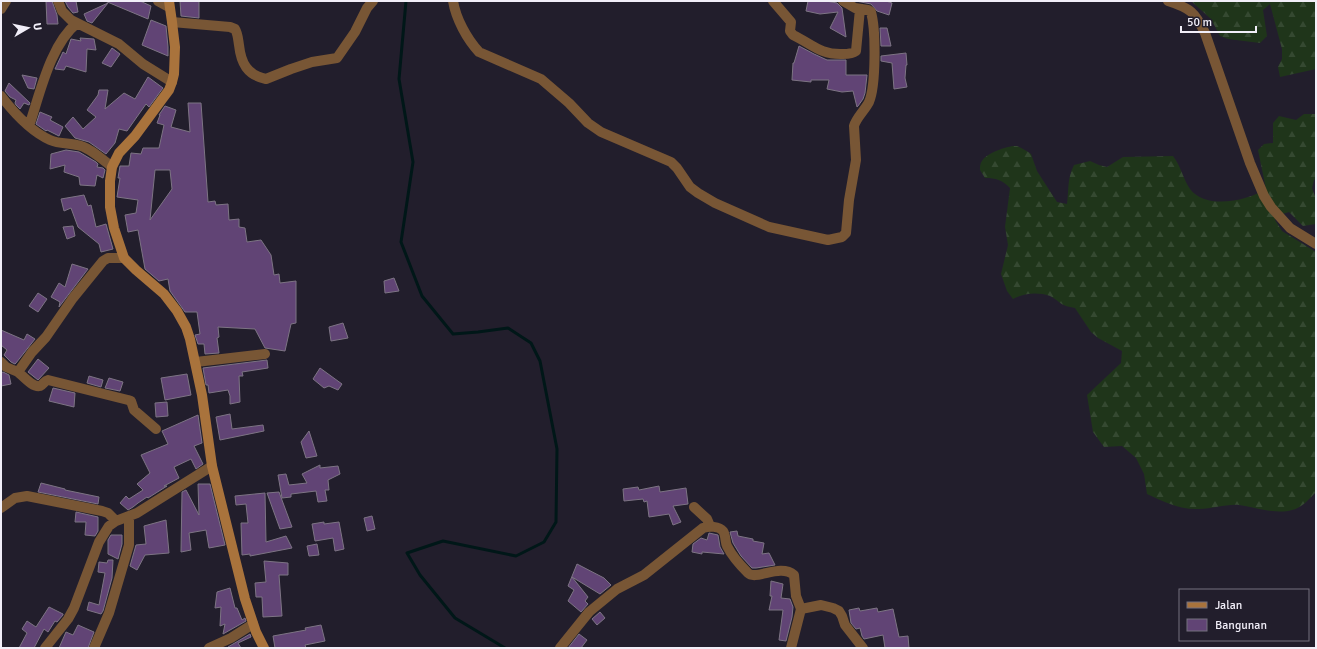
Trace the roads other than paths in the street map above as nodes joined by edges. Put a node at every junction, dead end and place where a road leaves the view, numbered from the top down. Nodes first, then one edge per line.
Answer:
1 (6, 1) edge
2 (58, 1) edge
3 (158, 1) edge
4 (373, 1) edge
5 (453, 1) edge
6 (773, 1) edge
7 (843, 1) edge
8 (1168, 1) edge
9 (169, 4) edge
10 (1, 9) edge
11 (860, 9) junction
12 (172, 22) junction
13 (77, 24) junction
14 (172, 82) junction
15 (1, 96) edge
16 (29, 126) junction
17 (112, 167) junction
18 (1316, 244) edge
19 (124, 258) junction
20 (265, 354) dead end
21 (1, 362) edge
22 (196, 362) junction
23 (18, 372) junction
24 (156, 430) dead end
25 (212, 466) junction
26 (694, 507) dead end
27 (1, 508) edge
28 (129, 517) junction
29 (116, 520) junction
30 (710, 526) junction
31 (801, 609) junction
32 (254, 624) junction
33 (45, 648) edge
34 (94, 648) edge
35 (209, 648) edge
36 (264, 648) edge
37 (560, 648) edge
38 (791, 648) edge
39 (863, 648) edge

1 - 10 street
2 - 13 street
3 - 9 street
4 - 12 street
5 - 11 street
6 - 11 street
7 - 11 street
8 - 18 street
9 - 12 street
12 - 14 street
13 - 14 street
13 - 16 street
14 - 17 street
15 - 16 street
16 - 17 street
17 - 19 street
19 - 22 street
19 - 23 street
20 - 22 street
21 - 23 street
22 - 25 street
23 - 24 street
25 - 28 street
25 - 32 street
26 - 30 street
27 - 29 street
28 - 29 street
28 - 34 street
29 - 33 street
30 - 31 street
30 - 37 street
31 - 38 street
31 - 39 street
32 - 35 street
32 - 36 street

